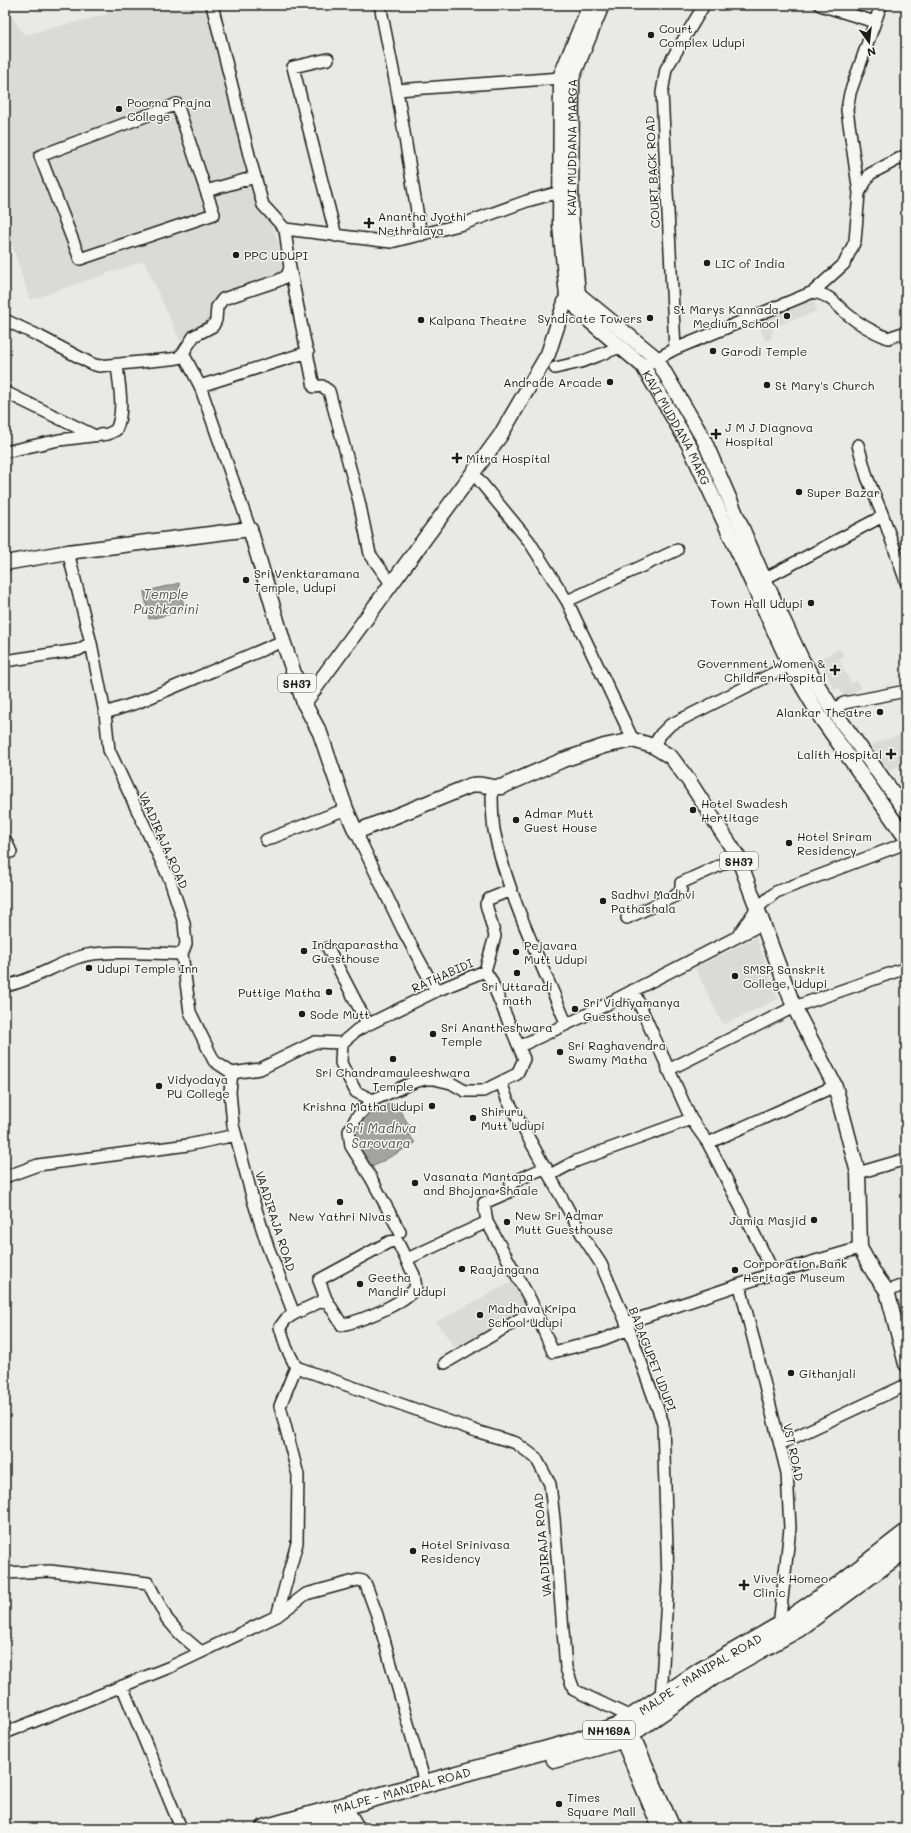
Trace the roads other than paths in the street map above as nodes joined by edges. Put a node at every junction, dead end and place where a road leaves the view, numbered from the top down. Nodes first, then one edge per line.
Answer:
1 (212, 5) edge
2 (380, 5) edge
3 (704, 5) edge
4 (822, 5) edge
5 (881, 5) edge
6 (591, 6) edge
7 (875, 22) junction
8 (328, 59) dead end
9 (561, 78) junction
10 (397, 90) junction
11 (906, 155) edge
12 (255, 176) junction
13 (206, 191) junction
14 (560, 192) junction
15 (859, 193) junction
16 (285, 229) junction
17 (421, 235) junction
18 (336, 236) junction
19 (290, 268) junction
20 (813, 292) junction
21 (572, 296) junction
22 (5, 320) edge
23 (906, 332) edge
24 (620, 347) junction
25 (675, 349) junction
26 (308, 352) junction
27 (183, 353) junction
28 (656, 358) junction
29 (117, 365) junction
30 (643, 366) junction
31 (555, 368) dead end
32 (200, 386) junction
33 (5, 392) edge
34 (94, 435) junction
35 (858, 445) dead end
36 (10, 451) dead end
37 (474, 474) junction
38 (883, 516) junction
39 (250, 529) junction
40 (677, 550) dead end
41 (68, 552) junction
42 (5, 563) edge
43 (764, 579) junction
44 (906, 582) edge
45 (392, 585) junction
46 (567, 601) junction
47 (283, 641) junction
48 (91, 643) junction
49 (5, 661) edge
50 (790, 665) junction
51 (906, 691) edge
52 (304, 704) junction
53 (833, 710) junction
54 (105, 713) junction
55 (633, 740) junction
56 (653, 746) junction
57 (492, 788) junction
58 (346, 809) junction
59 (906, 811) edge
60 (356, 832) junction
61 (5, 838) edge
62 (906, 838) edge
63 (266, 840) dead end
64 (906, 842) edge
65 (11, 852) dead end
66 (738, 858) junction
67 (511, 890) junction
68 (757, 908) junction
69 (627, 918) dead end
70 (762, 924) junction
71 (737, 937) junction
72 (328, 948) dead end
73 (182, 954) junction
74 (906, 970) edge
75 (485, 971) junction
76 (5, 986) edge
77 (633, 990) junction
78 (436, 991) junction
79 (794, 1007) junction
80 (566, 1023) junction
81 (368, 1025) junction
82 (342, 1043) junction
83 (520, 1046) junction
84 (668, 1070) junction
85 (232, 1074) junction
86 (501, 1082) junction
87 (835, 1086) junction
88 (373, 1100) junction
89 (691, 1119) junction
90 (236, 1136) junction
91 (708, 1143) junction
92 (906, 1159) edge
93 (548, 1171) junction
94 (858, 1173) junction
95 (5, 1177) edge
96 (483, 1224) junction
97 (400, 1232) dead end
98 (860, 1248) junction
99 (407, 1259) junction
100 (774, 1273) junction
101 (906, 1284) edge
102 (740, 1286) junction
103 (887, 1291) junction
104 (326, 1299) junction
105 (535, 1310) junction
106 (294, 1314) junction
107 (628, 1326) junction
108 (445, 1363) dead end
109 (906, 1364) edge
110 (296, 1367) junction
111 (906, 1385) edge
112 (780, 1444) junction
113 (906, 1533) edge
114 (906, 1549) edge
115 (5, 1573) edge
116 (277, 1616) junction
117 (779, 1626) junction
118 (201, 1652) junction
119 (122, 1686) junction
120 (660, 1699) junction
121 (626, 1727) junction
122 (5, 1733) edge
123 (425, 1783) junction
124 (355, 1822) edge
125 (181, 1828) edge
126 (265, 1828) edge
127 (309, 1828) edge
128 (660, 1828) edge
129 (674, 1828) edge

1 - 12 street
2 - 10 street
3 - 25 street, COURT BACK ROAD
4 - 7 street
5 - 7 street
6 - 9 main road
6 - 21 main road, KAVI MUDDANA MARGA
7 - 15 street
8 - 18 street
9 - 10 street
9 - 14 main road
10 - 17 street
11 - 15 street
12 - 13 street
12 - 16 street
13 - 13 street
14 - 17 street
14 - 21 main road
15 - 20 street
16 - 18 street
16 - 19 street
17 - 18 street
19 - 26 street
19 - 27 street
20 - 23 street
20 - 25 street
21 - 24 main road, KAVI MUDDANA MARG
21 - 28 main road, KAVI MUDDANA MARG
21 - 37 main road
22 - 29 street
24 - 30 main road, KAVI MUDDANA MARG
24 - 31 street
25 - 28 street
26 - 32 street
26 - 45 street
27 - 29 street
27 - 32 street
28 - 30 street
28 - 43 main road, KAVI MUDDANA MARG
29 - 34 street
30 - 50 main road, KAVI MUDDANA MARG
32 - 39 street
33 - 34 street
34 - 36 street
35 - 38 street
37 - 45 main road
37 - 46 street
38 - 43 street
38 - 44 street
39 - 41 main road
39 - 47 main road, SH37
40 - 46 street
41 - 42 main road
41 - 48 street, VAADIRAJA ROAD
43 - 53 main road, KAVI MUDDANA MARG
45 - 52 main road
46 - 55 street
47 - 52 main road, SH37
47 - 54 street
48 - 49 street
48 - 54 street, VAADIRAJA ROAD
50 - 56 street
50 - 62 main road, KAVI MUDDANA MARG
51 - 53 street
52 - 58 main road, SH37
53 - 59 main road, KAVI MUDDANA MARG
54 - 73 street, VAADIRAJA ROAD
55 - 56 main road, SH37
55 - 57 main road, SH37
56 - 66 main road, SH37
57 - 60 main road, SH37
57 - 67 street
58 - 60 main road, SH37
58 - 63 street
60 - 78 street
61 - 65 street
64 - 68 street
66 - 68 main road, SH37
66 - 69 street
67 - 75 street
67 - 80 street
68 - 70 main road, SH37
68 - 71 street
70 - 71 street
70 - 79 main road, SH37
71 - 77 street
72 - 81 street
73 - 76 street
73 - 85 street, VAADIRAJA ROAD
74 - 79 street
75 - 78 street, RATHABIDI
75 - 83 street, RATHABIDI
77 - 80 street
77 - 84 street
78 - 81 street, RATHABIDI
79 - 84 street
79 - 87 main road, SH37
80 - 83 street
81 - 82 street, RATHABIDI
82 - 85 street
82 - 88 street
83 - 86 street, RATHABIDI
84 - 89 street
85 - 90 street, VAADIRAJA ROAD
86 - 88 street, RATHABIDI
86 - 93 street, BADAGUPET UDUPI
87 - 91 street
87 - 94 main road, SH37
88 - 97 street
89 - 91 street
89 - 93 street
90 - 95 street
90 - 106 street, VAADIRAJA ROAD
91 - 100 street
92 - 94 street
93 - 96 street
93 - 107 street, BADAGUPET UDUPI
94 - 98 main road, SH37
96 - 99 street
96 - 105 street
98 - 100 street
98 - 103 main road, SH37
99 - 104 street
99 - 104 street
100 - 102 street
101 - 103 street
102 - 107 street
102 - 112 street, VST ROAD
103 - 109 main road, SH37
104 - 106 street
105 - 107 street
105 - 108 street
106 - 110 street
107 - 120 street, BADAGUPET UDUPI
110 - 116 street
110 - 121 street, VAADIRAJA ROAD
111 - 112 street
112 - 117 street, VST ROAD
113 - 117 highway, MALPE - MANIPAL ROAD / NH169A
114 - 121 highway, MALPE - MANIPAL ROAD / NH169A
115 - 118 street
116 - 118 street
116 - 123 street
117 - 120 highway, MALPE - MANIPAL ROAD / NH169A
118 - 119 street
119 - 122 street
119 - 125 street
120 - 121 highway, MALPE - MANIPAL ROAD / NH169A
121 - 123 highway, MALPE - MANIPAL ROAD / NH169A
121 - 124 highway, MALPE - MANIPAL ROAD / NH169A
121 - 128 main road
121 - 129 main road
123 - 126 highway, MALPE - MANIPAL ROAD / NH169A
124 - 127 highway, MALPE - MANIPAL ROAD / NH169A

